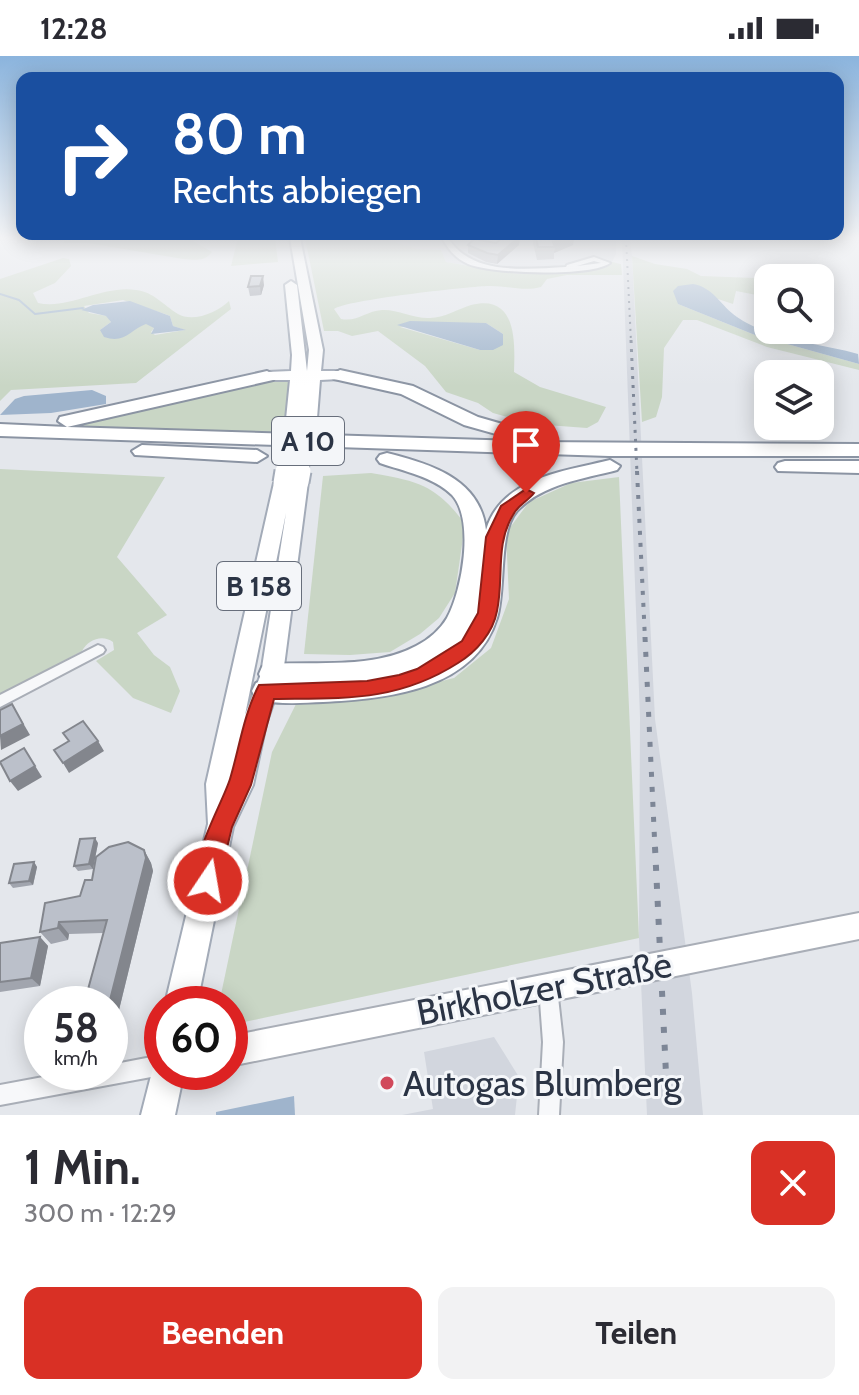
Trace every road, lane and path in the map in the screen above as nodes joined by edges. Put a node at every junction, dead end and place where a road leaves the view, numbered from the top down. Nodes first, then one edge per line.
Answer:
1 (290, 287) edge
2 (301, 287) edge
3 (299, 355) junction
4 (310, 371) junction
5 (340, 375) joint
6 (267, 376) junction
7 (2, 435) edge
8 (859, 450) edge
9 (609, 458) junction
10 (387, 459) junction
11 (859, 467) edge
12 (291, 482) junction
13 (98, 650) dead end
14 (255, 681) junction
15 (0, 701) edge
16 (859, 926) edge
17 (185, 986) edge
18 (548, 988) junction
19 (248, 1047) edge
20 (144, 1068) edge
21 (163, 1090) edge
22 (0, 1095) edge
23 (158, 1115) edge
24 (549, 1115) edge

1 - 3 main road, B 158
2 - 4 main road, B 158
3 - 4 main road, B 158
3 - 6 main road
4 - 5 main road
4 - 6 main road
4 - 12 main road, B 158, bridge
5 - 9 highway
6 - 7 highway
7 - 9 highway, A 10
7 - 10 highway, A 10
8 - 9 highway, A 10
9 - 10 highway, A 10
9 - 11 highway, A 10
9 - 14 highway
10 - 14 highway
12 - 14 main road, B 158
12 - 14 main road, B 158
13 - 15 street
14 - 17 main road, B 158
16 - 18 main road, Birkholzer Straße
18 - 19 main road, Birkholzer Straße
18 - 24 street
20 - 22 street
21 - 23 main road

